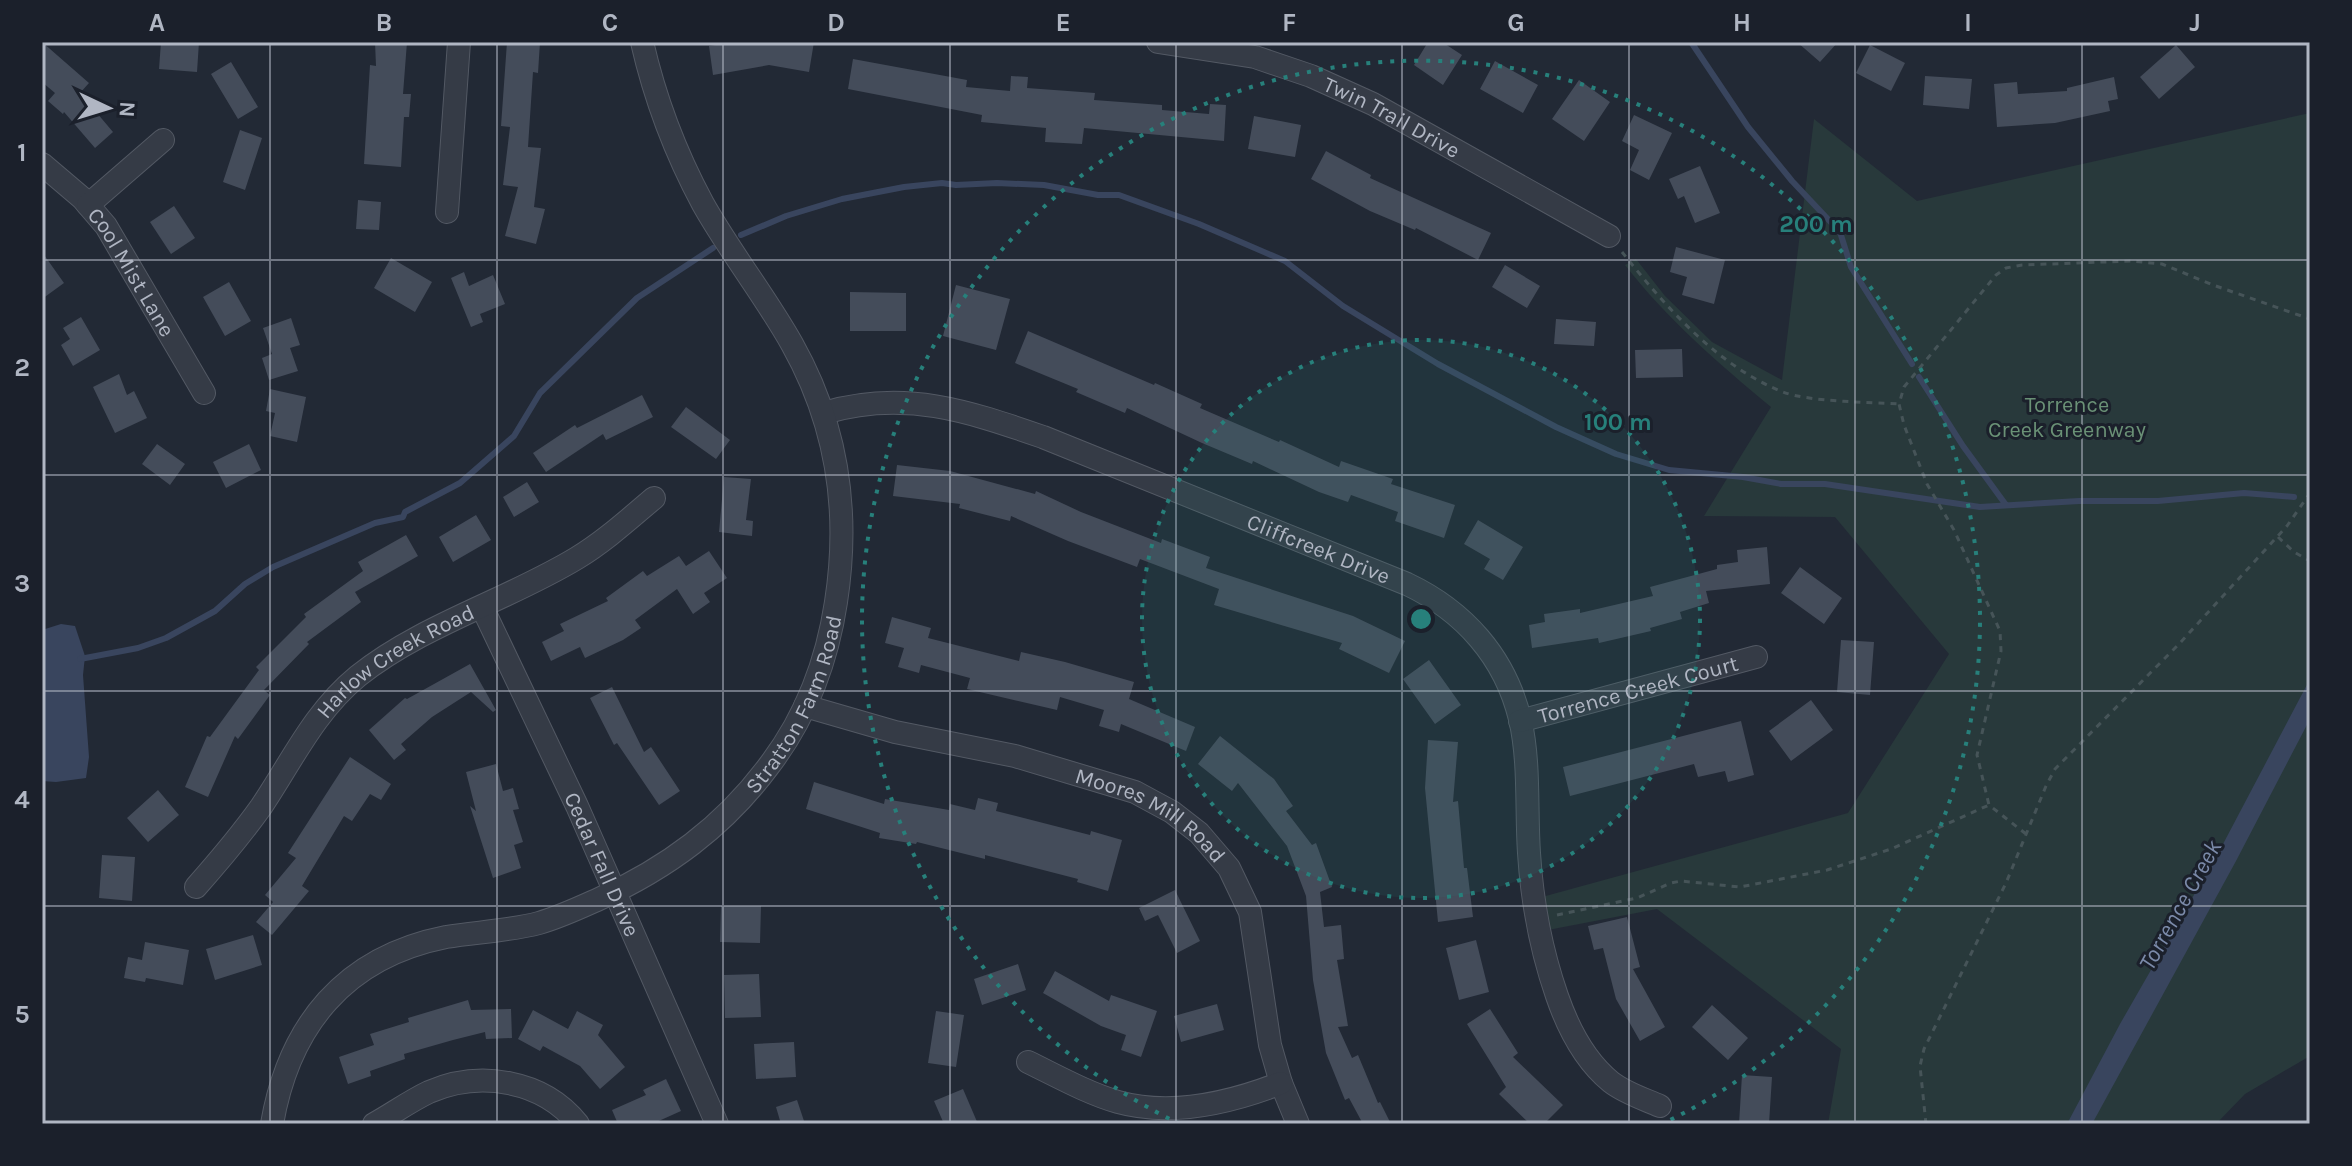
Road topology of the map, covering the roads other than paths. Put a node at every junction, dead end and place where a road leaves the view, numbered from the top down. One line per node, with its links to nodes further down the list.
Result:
1 (459, 42): 8 (street)
2 (642, 42): 11 (street, Stratton Farm Road)
3 (1158, 42): 4 (street, Twin Trail Drive)
4 (1256, 49): 9 (street, Twin Trail Drive)
5 (163, 140): 7 (street)
6 (42, 164): 7 (street, Cool Mist Lane)
7 (88, 205): 10 (street, Cool Mist Lane)
8 (447, 212)
9 (1609, 236)
10 (204, 393)
11 (824, 413): 15 (street, Stratton Farm Road); 16 (street, Cliffcreek Drive)
12 (654, 498): 13 (street, Harlow Creek Road)
13 (482, 607): 17 (street, Harlow Creek Road); 18 (street, Cedar Fall Drive)
14 (1756, 657): 16 (street, Torrence Creek Court)
15 (805, 706): 18 (street, Stratton Farm Road); 20 (street, Moores Mill Road)
16 (1520, 721): 21 (street, Cliffcreek Drive)
17 (196, 887)
18 (616, 891): 22 (street, Stratton Farm Road); 25 (street, Cedar Fall Drive)
19 (1028, 1062): 20 (street)
20 (1281, 1083): 26 (street, Moores Mill Road)
21 (1660, 1106)
22 (272, 1124)
23 (374, 1124): 24 (street)
24 (578, 1124)
25 (717, 1124)
26 (1298, 1124)

